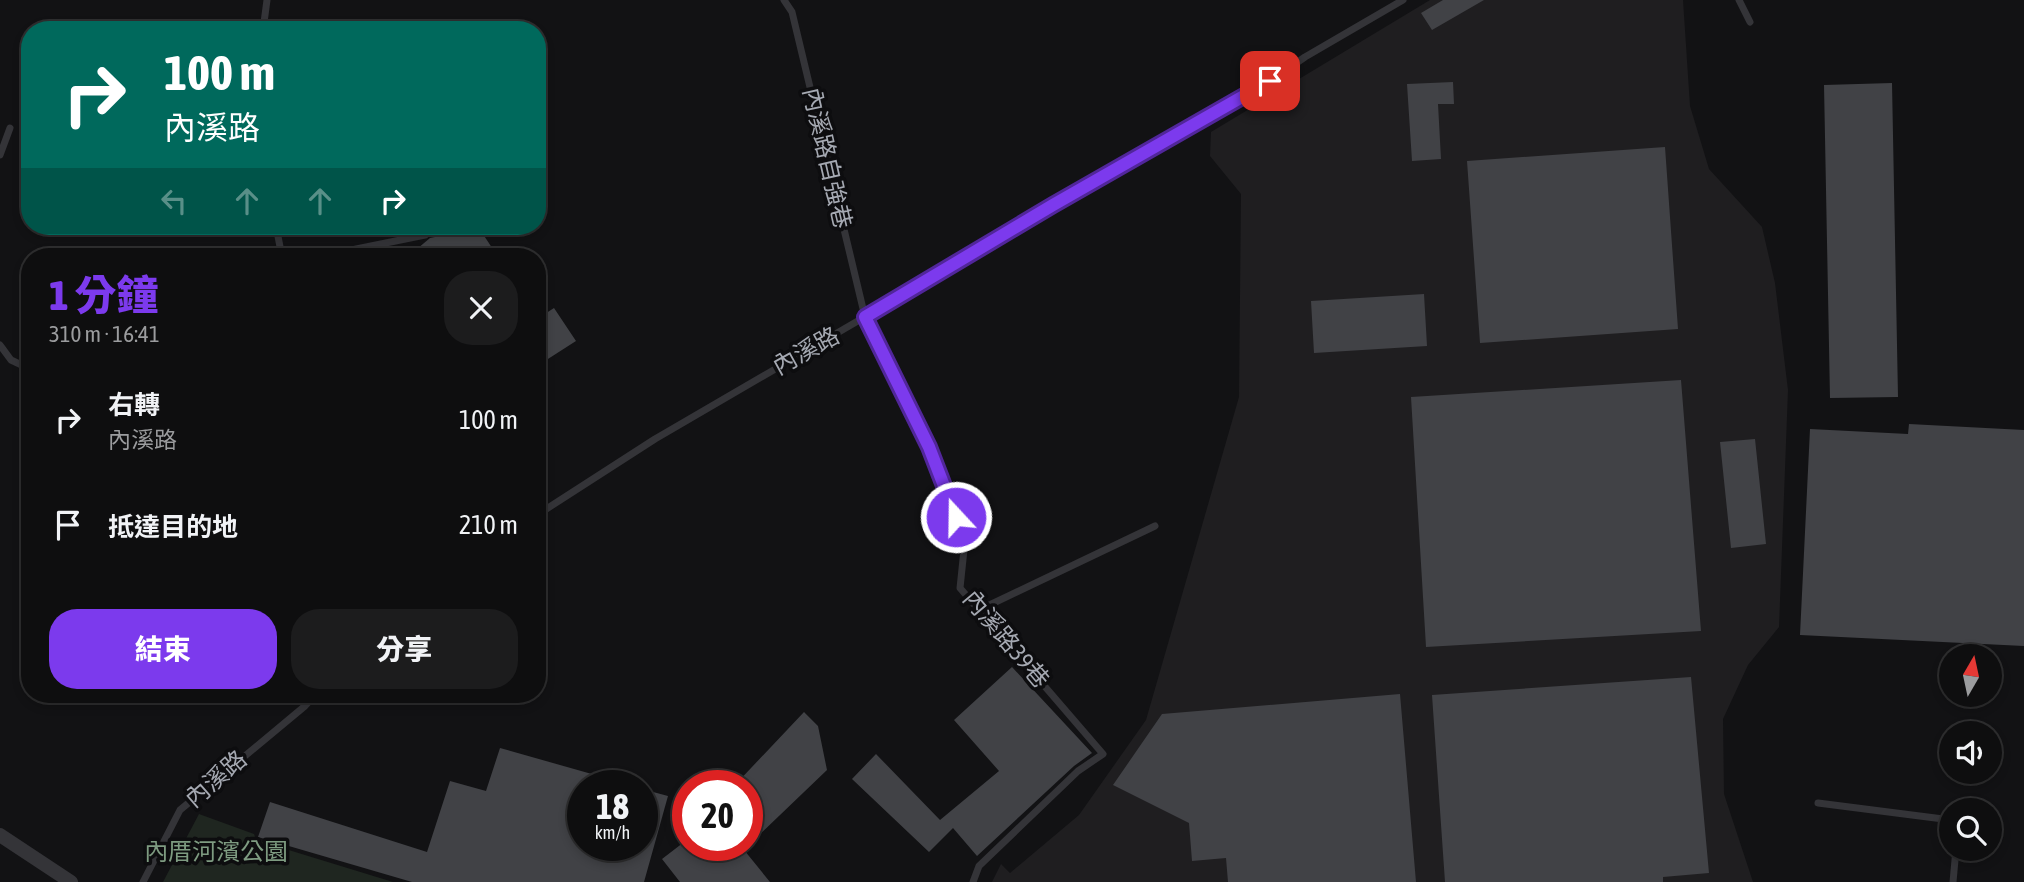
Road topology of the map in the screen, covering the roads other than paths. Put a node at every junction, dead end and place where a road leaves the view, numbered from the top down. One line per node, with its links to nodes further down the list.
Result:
1 (268, 0): 5 (lane)
2 (784, 0): 11 (lane, 內溪路自強巷)
3 (1402, 0): 11 (lane, 內溪路)
4 (1739, 0): 6 (lane)
5 (264, 21)
6 (1750, 22)
7 (10, 128): 8 (lane)
8 (0, 155)
9 (425, 235): 10 (lane)
10 (361, 248)
11 (865, 317): 14 (lane, 內溪路); 16 (lane, 內溪路39巷)
12 (0, 345): 13 (lane)
13 (21, 365)
14 (546, 509)
15 (1155, 526): 16 (lane)
16 (979, 610): 24 (lane, 內溪路39巷)
17 (308, 703): 23 (lane, 內溪路)
18 (1818, 803): 19 (lane)
19 (1939, 818)
20 (0, 835): 22 (street)
21 (1955, 861): 25 (lane)
22 (72, 882)
23 (142, 882)
24 (973, 882)
25 (1953, 882)

